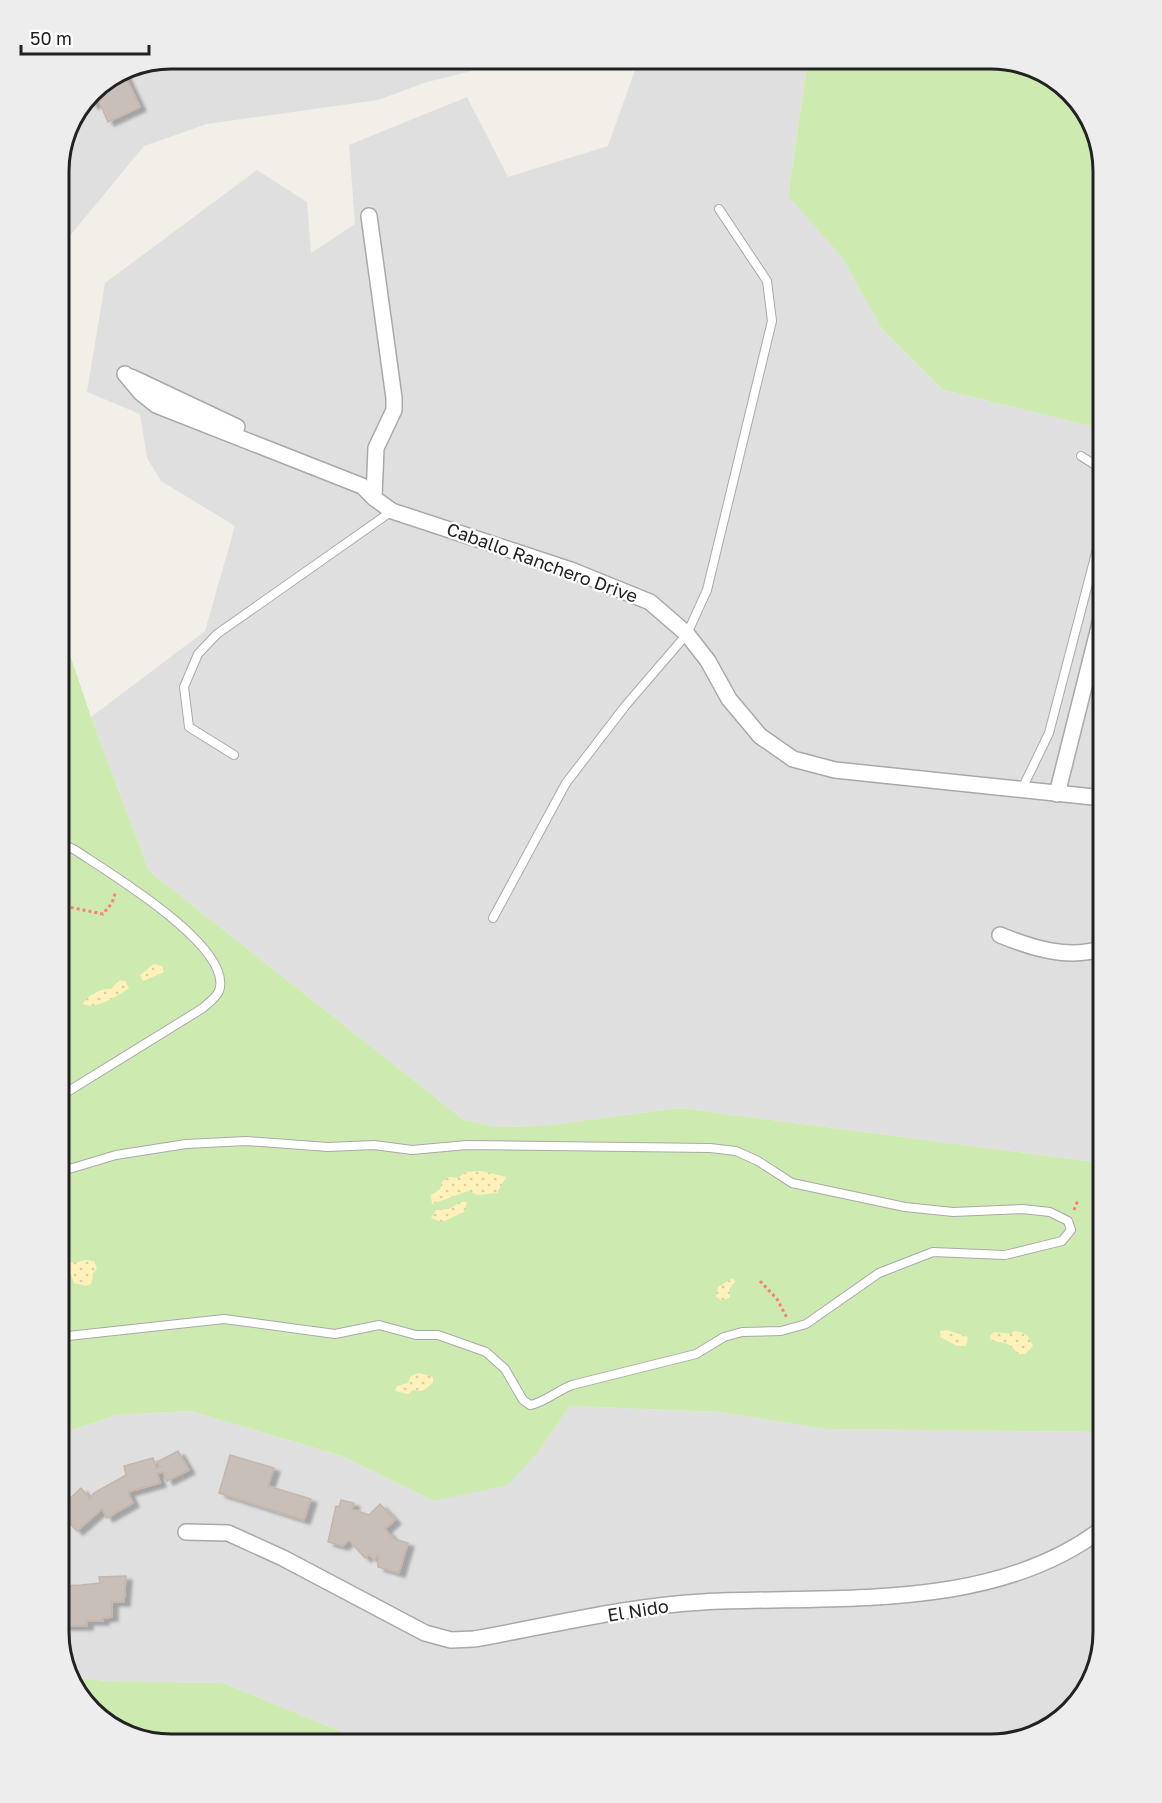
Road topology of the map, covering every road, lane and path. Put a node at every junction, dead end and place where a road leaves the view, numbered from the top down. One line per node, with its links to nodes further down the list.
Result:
1 (718, 209): 9 (lane)
2 (369, 216): 6 (street)
3 (125, 374): 6 (street, Caballo Ranchero Drive)
4 (1081, 456): 5 (lane)
5 (1093, 463)
6 (374, 498): 7 (street, Caballo Ranchero Drive)
7 (392, 511): 9 (street, Caballo Ranchero Drive); 11 (lane)
8 (1093, 568): 12 (lane)
9 (687, 634): 12 (street, Caballo Ranchero Drive); 18 (lane)
10 (1093, 654): 13 (street)
11 (234, 755)
12 (1021, 790): 13 (street, Caballo Ranchero Drive)
13 (1057, 794): 14 (street, Caballo Ranchero Drive)
14 (1093, 797)
15 (69, 847): 16 (lane)
16 (120, 881): 17 (path); 21 (lane)
17 (69, 907)
18 (493, 918)
19 (999, 935): 20 (street)
20 (1093, 950)
21 (69, 1090)
22 (69, 1169): 24 (lane)
23 (760, 1281): 24 (path)
24 (791, 1328): 25 (lane)
25 (69, 1336)
26 (186, 1532): 27 (street, El Nido)
27 (1093, 1536)

